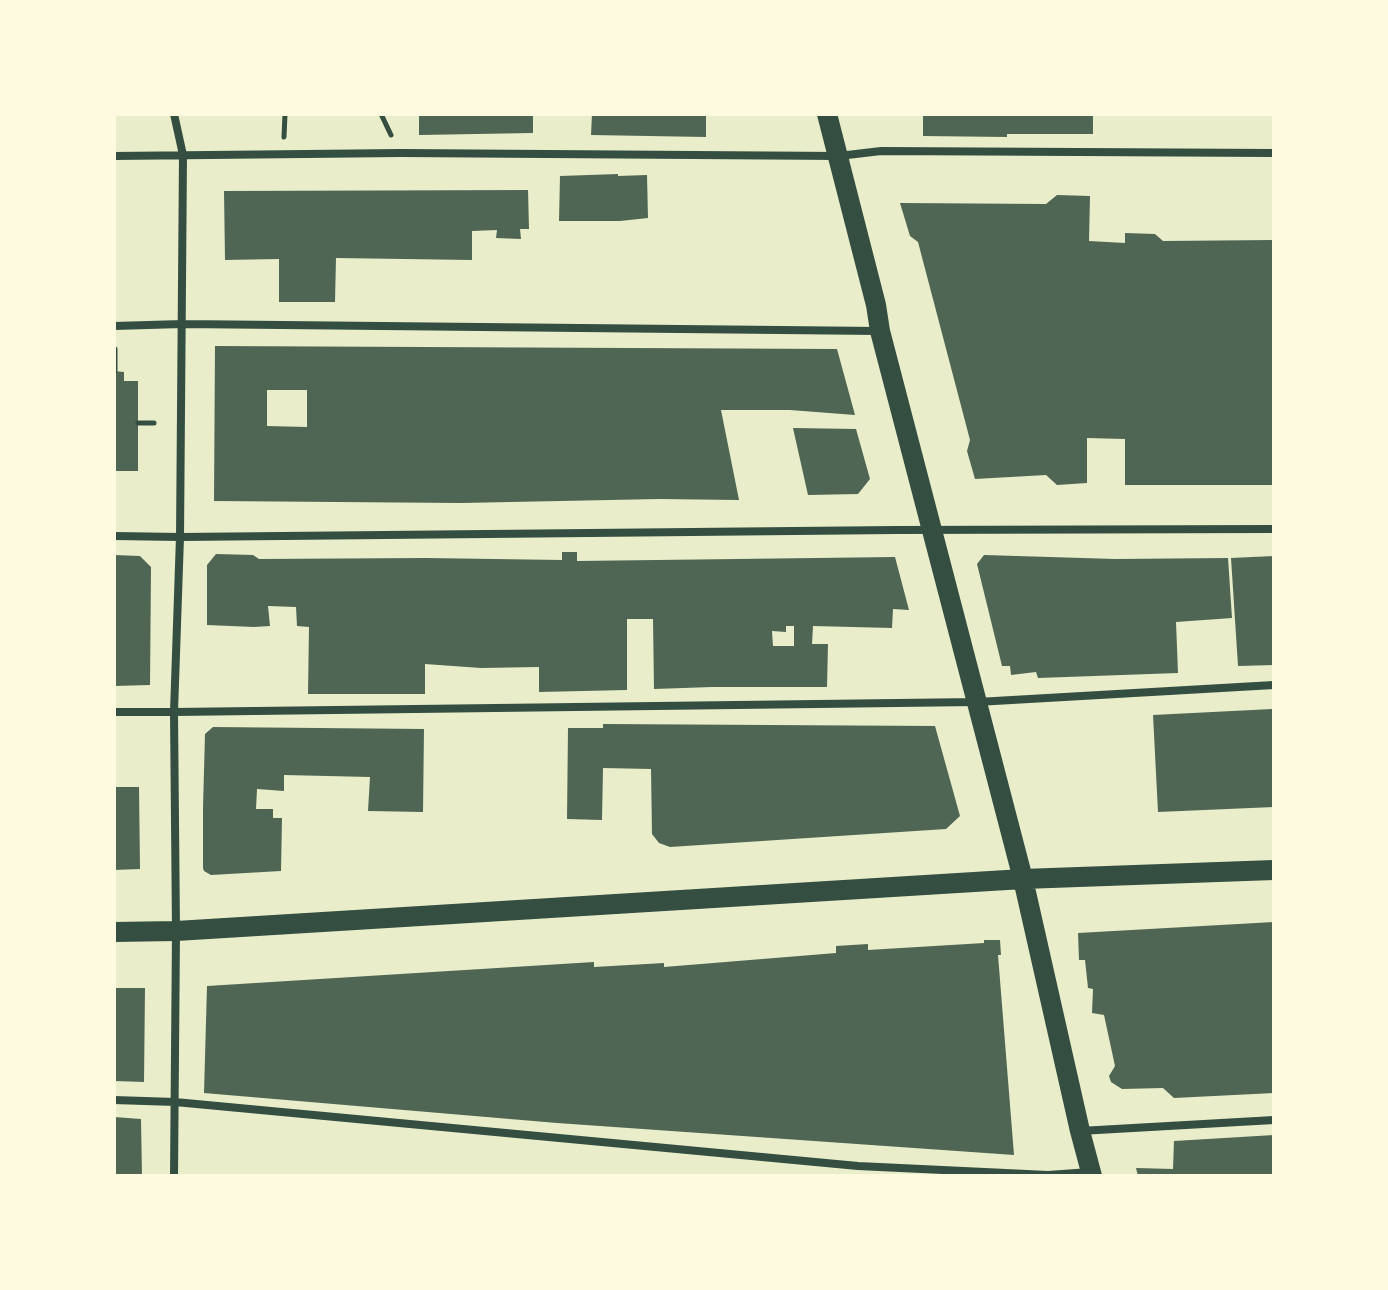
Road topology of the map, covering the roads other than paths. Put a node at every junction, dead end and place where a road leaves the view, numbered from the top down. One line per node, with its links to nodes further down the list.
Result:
1 (174, 114): 4 (street)
2 (827, 114): 6 (main road)
3 (1274, 153): 6 (street)
4 (183, 155): 5 (street); 6 (street); 7 (street)
5 (114, 156)
6 (839, 156): 9 (main road)
7 (182, 324): 8 (street); 9 (street); 13 (street)
8 (114, 326)
9 (880, 331): 11 (main road)
10 (1274, 529): 11 (street)
11 (933, 530): 13 (street); 15 (main road)
12 (114, 536): 13 (street)
13 (180, 537): 17 (street)
14 (1274, 685): 15 (street)
15 (977, 702): 17 (street); 19 (main road)
16 (114, 712): 17 (street)
17 (174, 712): 20 (street)
18 (1274, 870): 19 (main road)
19 (1023, 879): 20 (main road); 25 (main road)
20 (176, 931): 21 (main road); 23 (street)
21 (114, 932)
22 (114, 1100): 23 (street)
23 (175, 1102): 26 (street); 27 (street)
24 (1274, 1120): 25 (street)
25 (1080, 1131): 26 (main road)
26 (1091, 1174)
27 (174, 1176)

